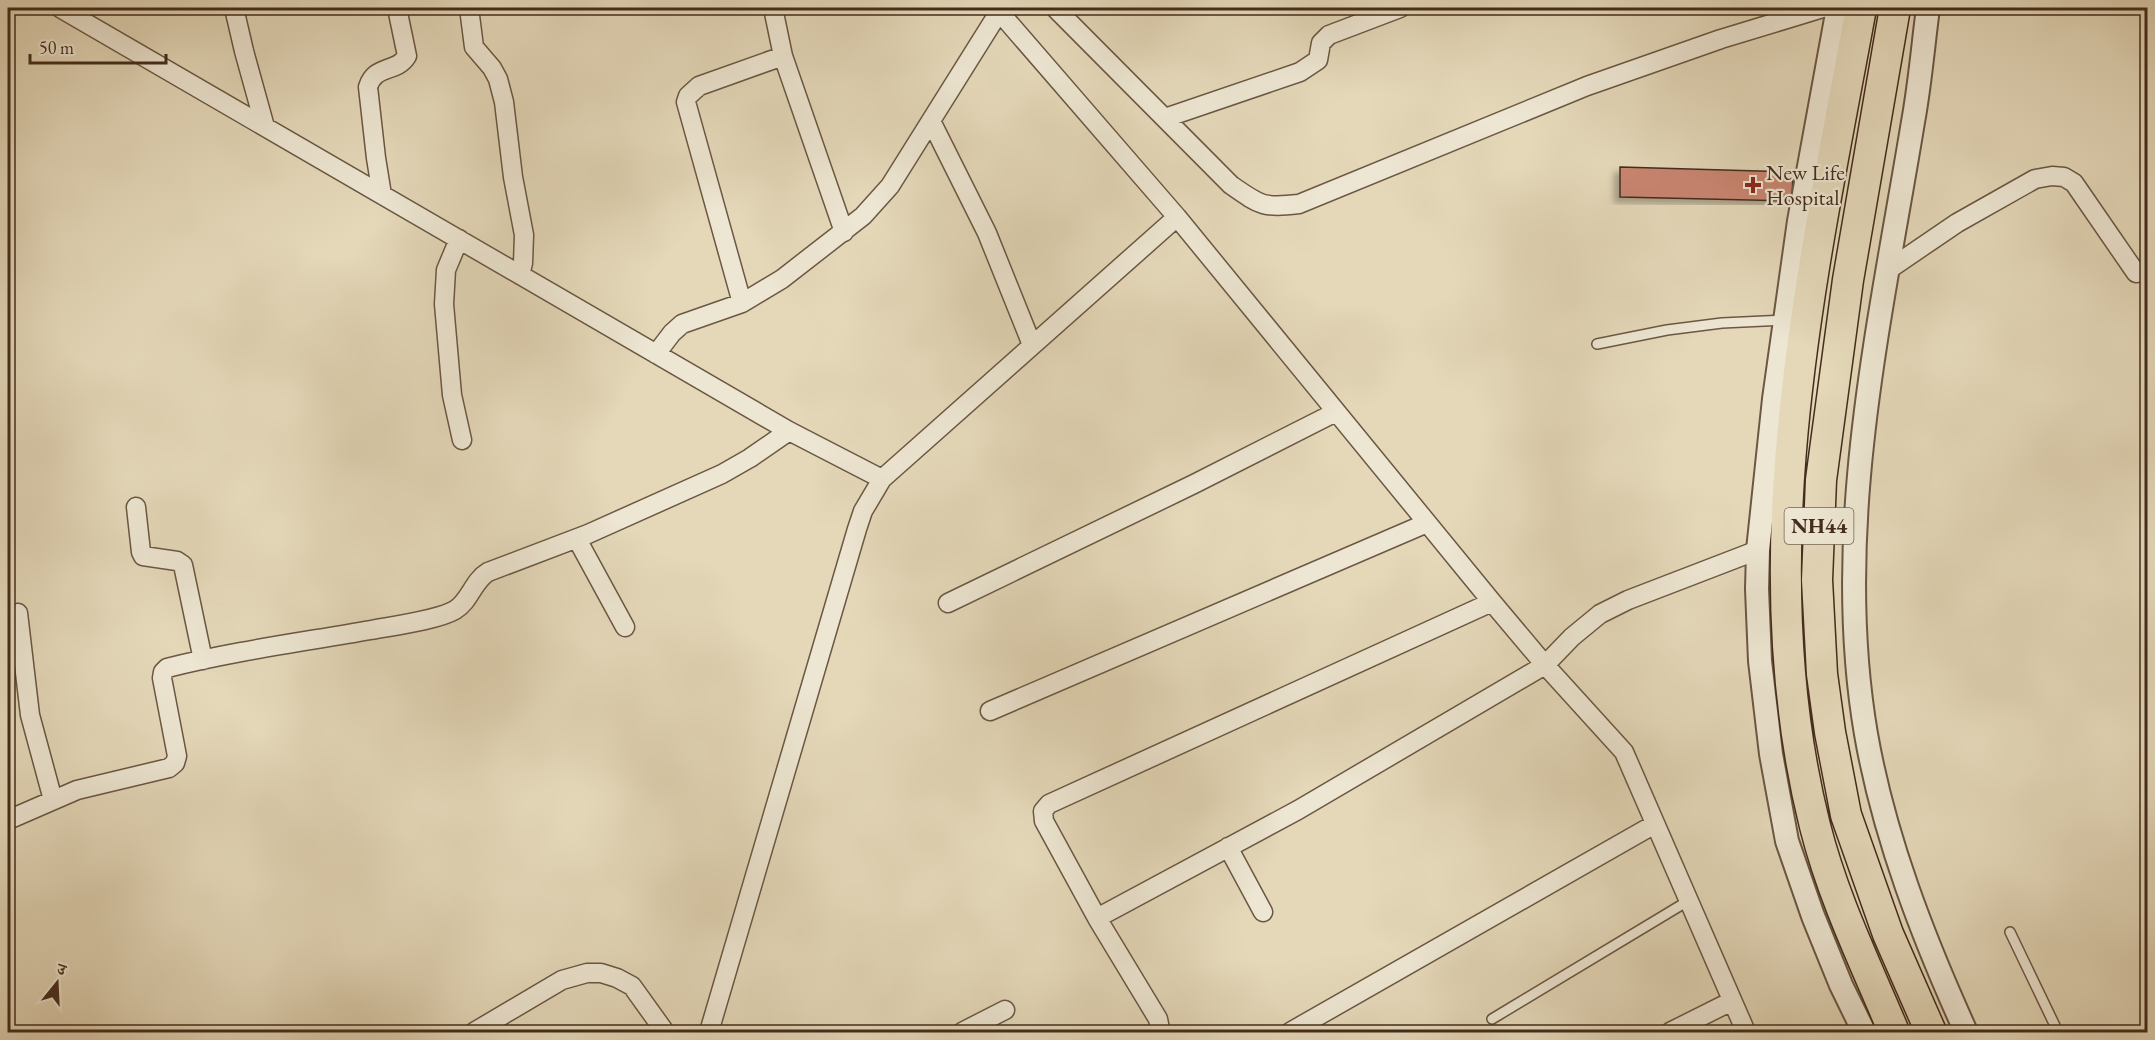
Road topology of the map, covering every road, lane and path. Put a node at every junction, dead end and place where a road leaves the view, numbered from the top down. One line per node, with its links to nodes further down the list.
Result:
1 (60, 8): 17 (street)
2 (234, 8): 17 (street)
3 (397, 8): 18 (street)
4 (469, 8): 24 (street)
5 (773, 8): 14 (street)
6 (1054, 8): 15 (street)
7 (1400, 8): 15 (street)
8 (1823, 8): 15 (street)
9 (1838, 8): 26 (street)
10 (1861, 8): 65 (highway, NH44)
11 (1895, 8): 66 (highway, NH44)
12 (1928, 8): 22 (street)
13 (998, 10): 16 (street); 19 (street)
14 (783, 56): 20 (street); 25 (street)
15 (1165, 118)
16 (931, 121): 20 (street); 28 (street)
17 (265, 127): 18 (street)
18 (382, 195): 21 (street)
19 (1177, 217): 28 (street); 30 (street)
20 (843, 232): 25 (street)
21 (459, 239): 24 (street); 32 (street)
22 (1888, 270): 23 (street); 67 (street)
23 (2136, 273)
24 (520, 275): 29 (street)
25 (742, 303): 29 (street)
26 (1785, 320): 27 (lane); 37 (street)
27 (1597, 344)
28 (1032, 345): 33 (street)
29 (656, 354): 31 (street)
30 (1336, 412): 35 (street); 39 (street)
31 (789, 431): 33 (street); 36 (street)
32 (462, 440)
33 (882, 479): 58 (street)
34 (136, 507): 42 (street)
35 (1427, 523): 38 (street); 44 (street)
36 (576, 539): 41 (street); 42 (street)
37 (1758, 550): 43 (street); 64 (street)
38 (1492, 602): 43 (street); 51 (street)
39 (948, 603)
40 (18, 613): 45 (street)
41 (625, 627)
42 (203, 660): 45 (street)
43 (1549, 660): 47 (street); 48 (street)
44 (990, 711)
45 (52, 800): 46 (street)
46 (8, 820)
47 (1655, 824): 49 (street); 61 (street)
48 (1228, 847): 50 (street); 51 (street)
49 (1688, 901): 53 (street); 55 (lane)
50 (1263, 912)
51 (1098, 918): 60 (street)
52 (2010, 932): 68 (lane)
53 (1732, 1001): 62 (street); 63 (street)
54 (1005, 1010): 59 (street)
55 (1492, 1019)
56 (474, 1032): 57 (street)
57 (665, 1032)
58 (709, 1032)
59 (963, 1032)
60 (1159, 1032)
61 (1290, 1032)
62 (1670, 1032)
63 (1746, 1032)
64 (1864, 1032)
65 (1894, 1032)
66 (1931, 1032)
67 (1966, 1032)
68 (2058, 1032)

